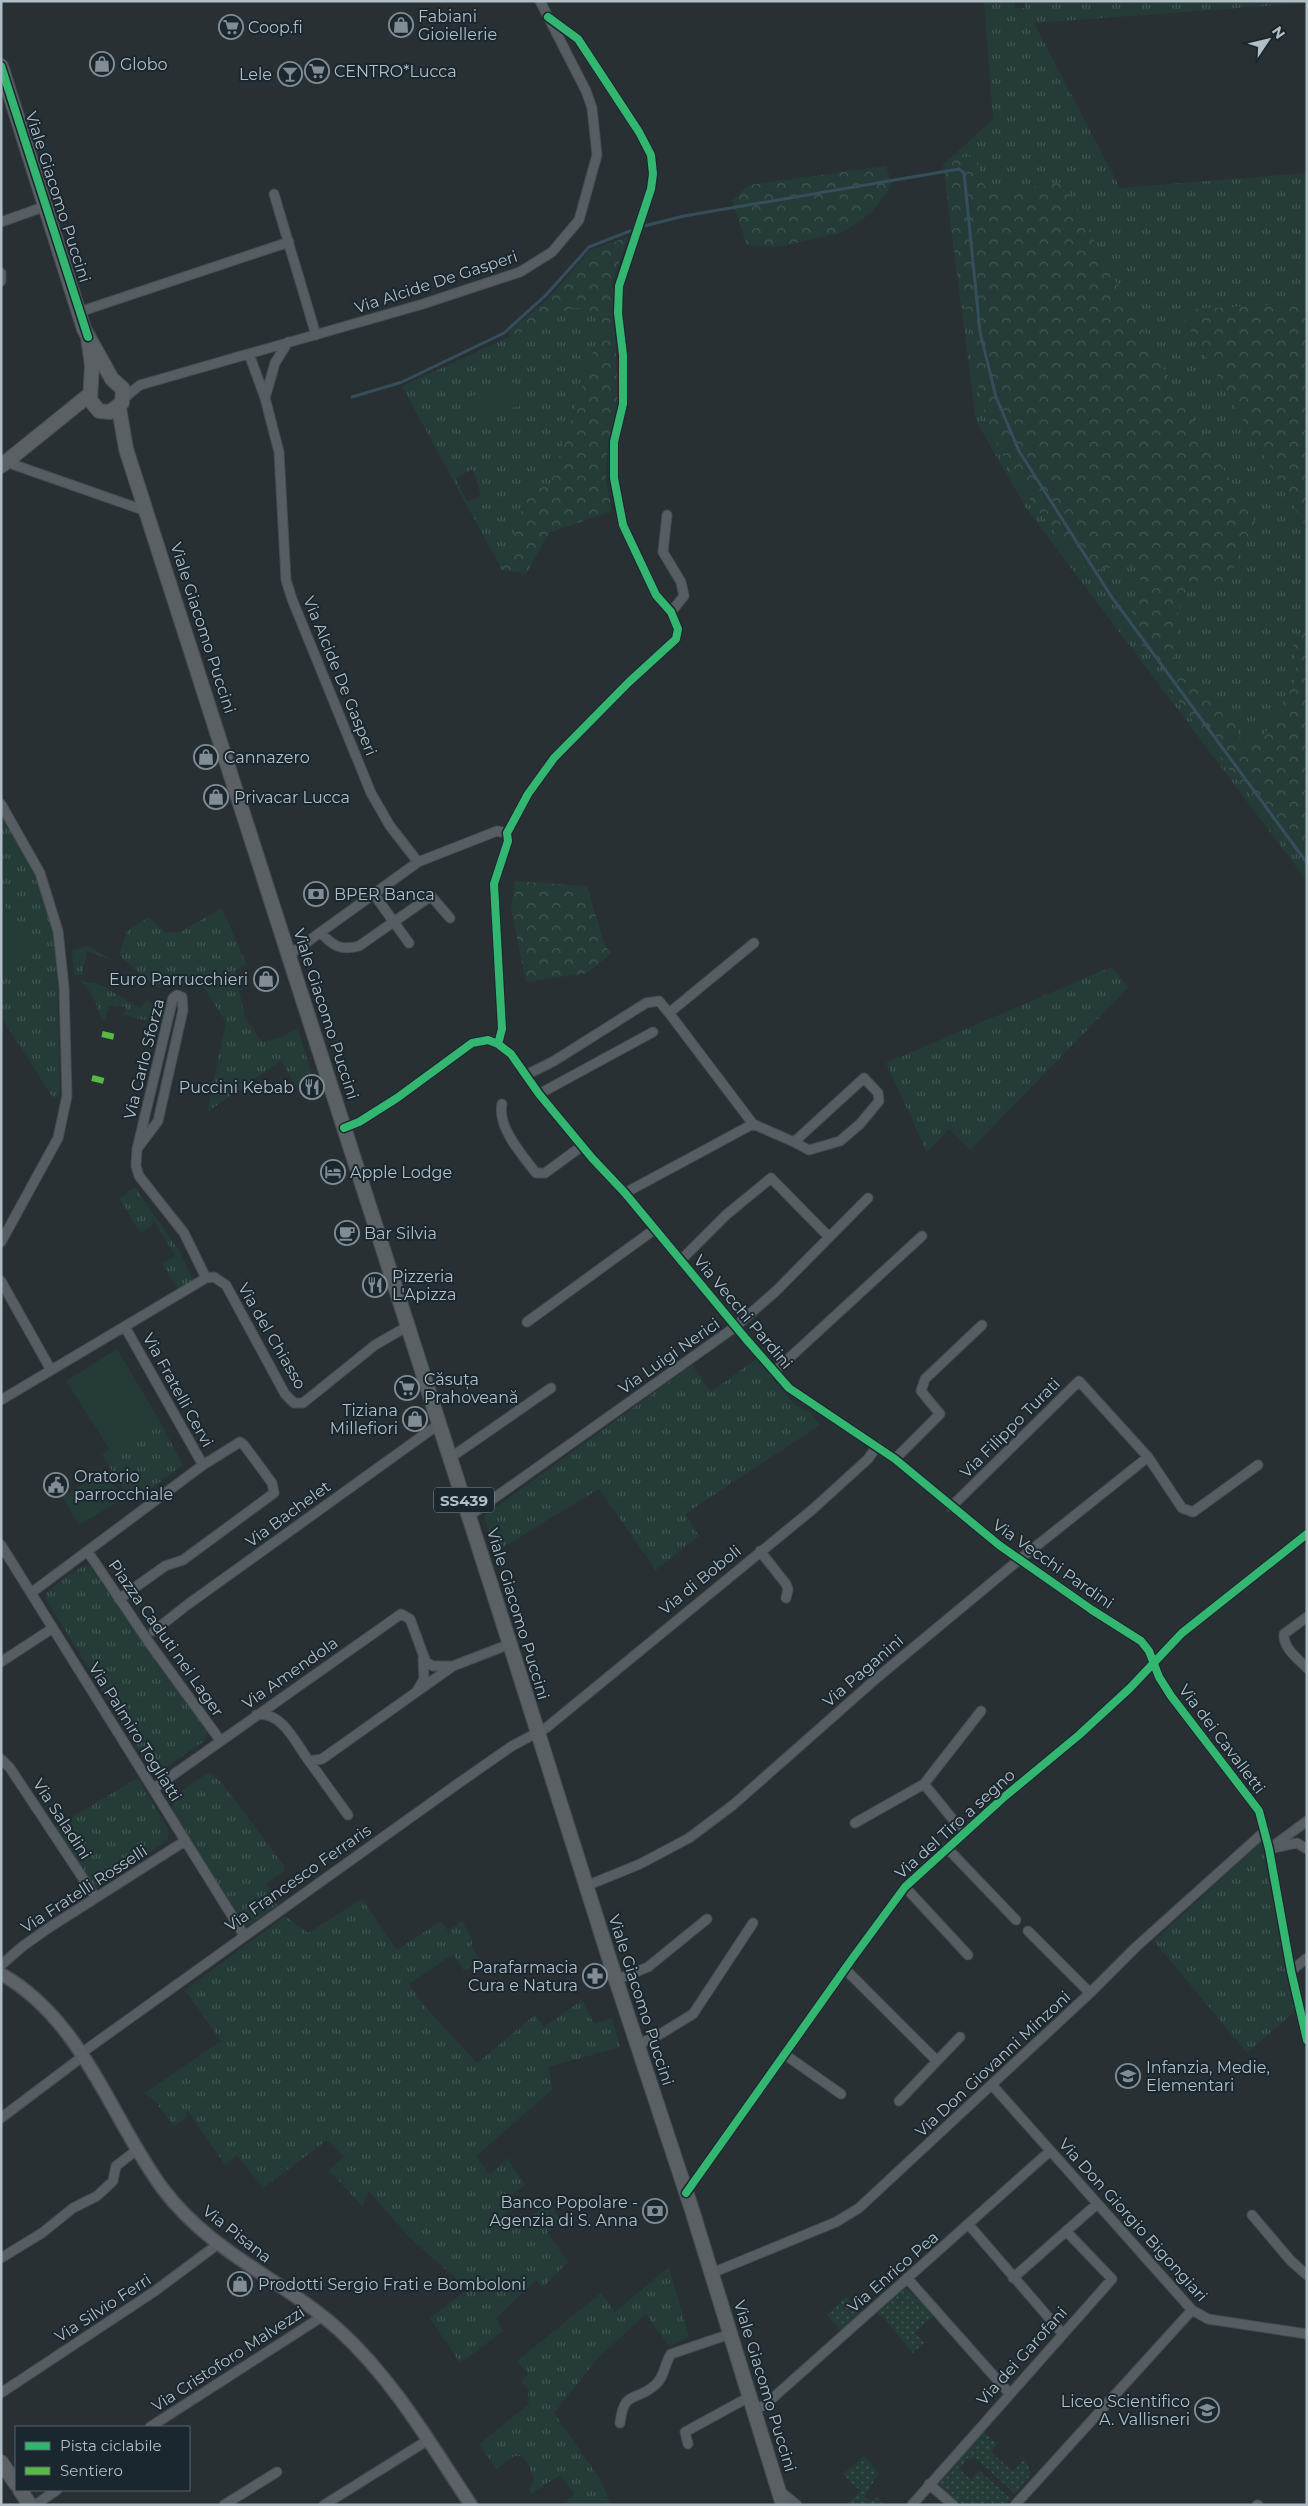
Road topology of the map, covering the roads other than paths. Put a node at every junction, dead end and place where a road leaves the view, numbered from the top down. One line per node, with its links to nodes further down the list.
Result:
1 (540, 1): 2 (street, Via Alcide De Gasperi)
2 (551, 21): 11 (street, Via Alcide De Gasperi); 23 (street)
3 (1, 66): 5 (main road, Viale Giacomo Puccini)
4 (274, 194): 7 (street)
5 (46, 206): 6 (street); 10 (main road, Viale Giacomo Puccini)
6 (1, 222)
7 (289, 242): 10 (street); 11 (street)
8 (1, 273): 9 (street)
9 (1, 281)
10 (79, 312): 12 (main road, Viale Giacomo Puccini)
11 (316, 335): 13 (street, Via Alcide De Gasperi)
12 (88, 337): 16 (main road, Viale Giacomo Puccini); 18 (main road, Viale Giacomo Puccini)
13 (288, 342): 14 (street, Via Alcide De Gasperi); 17 (street)
14 (249, 354): 15 (street, Via Alcide De Gasperi); 17 (street, Via Alcide De Gasperi)
15 (140, 385): 18 (street, Via Alcide De Gasperi); 18 (street, Via Alcide De Gasperi)
16 (90, 390): 18 (main road, Viale Giacomo Puccini); 18 (main road); 19 (main road)
17 (265, 398): 26 (street, Via Alcide De Gasperi)
18 (113, 399): 19 (main road); 21 (main road, Viale Giacomo Puccini / SS439)
19 (41, 434): 20 (main road)
20 (3, 464): 21 (street)
21 (146, 511): 33 (main road, Viale Giacomo Puccini / SS439)
22 (667, 515): 23 (street)
23 (671, 612): 25 (street)
24 (1, 804): 50 (street)
25 (507, 833): 26 (street); 36 (street)
26 (418, 862): 27 (street)
27 (373, 893): 29 (street); 30 (street)
28 (450, 918): 29 (street)
29 (394, 922): 30 (street); 31 (street)
30 (321, 933): 33 (street)
31 (409, 943)
32 (754, 943): 34 (street)
33 (289, 955): 41 (main road, Viale Giacomo Puccini / SS439)
34 (668, 1013): 37 (street); 40 (street)
35 (653, 1032): 38 (street)
36 (498, 1044): 37 (street, Via Vecchi Pardini); 41 (street)
37 (526, 1075): 38 (street, Via Vecchi Pardini)
38 (539, 1094): 43 (street, Via Vecchi Pardini)
39 (502, 1104): 43 (street)
40 (753, 1124): 42 (street); 45 (street)
41 (344, 1128): 56 (main road, Viale Giacomo Puccini / SS439)
42 (794, 1142): 42 (street)
43 (582, 1146): 45 (street, Via Vecchi Pardini)
44 (136, 1149): 44 (street, Via Carlo Sforza); 52 (street, Via Carlo Sforza)
45 (625, 1193): 47 (street, Via Vecchi Pardini)
46 (868, 1198): 48 (street, Via Luigi Nerici)
47 (655, 1228): 51 (street, Via Vecchi Pardini); 54 (street)
48 (828, 1236): 51 (street); 58 (street, Via Luigi Nerici)
49 (922, 1236): 60 (street)
50 (1, 1242)
51 (681, 1260): 58 (street, Via Vecchi Pardini)
52 (206, 1278): 56 (street, Via del Chiasso); 57 (street)
53 (1, 1281): 59 (street)
54 (527, 1322)
55 (982, 1325): 67 (street)
56 (408, 1326): 63 (main road, Viale Giacomo Puccini / SS439)
57 (125, 1327): 59 (street); 68 (street, Via Fratelli Cervi)
58 (736, 1327): 60 (street, Via Vecchi Pardini); 71 (street, Via Luigi Nerici)
59 (51, 1370): 62 (street)
60 (774, 1372): 64 (street, Via Vecchi Pardini)
61 (551, 1388): 66 (street)
62 (1, 1400)
63 (439, 1424): 66 (main road, Viale Giacomo Puccini / SS439); 82 (street, Via Bachelet)
64 (877, 1446): 67 (street, Via Vecchi Pardini); 74 (street, Via di Boboli)
65 (1148, 1457): 69 (street, Via Filippo Turati); 70 (street, Via Filippo Turati); 76 (street, Via Paganini)
66 (450, 1458): 71 (main road, Viale Giacomo Puccini / SS439)
67 (894, 1459): 70 (street, Via Vecchi Pardini)
68 (203, 1465): 75 (street, Via Fratelli Cervi); 79 (street)
69 (1258, 1466)
70 (951, 1507): 76 (street, Via Vecchi Pardini)
71 (469, 1516): 83 (main road, Viale Giacomo Puccini / SS439)
72 (1307, 1534): 85 (street, Via del Tiro a segno)
73 (1, 1545): 77 (street, Via Palmiro Togliatti)
74 (760, 1551): 78 (street); 94 (street, Via di Boboli)
75 (88, 1552): 77 (street, Via Fratelli Cervi); 79 (street, Piazza Caduti nei Lager)
76 (1020, 1559): 85 (street, Via Vecchi Pardini); 109 (street, Via Paganini)
77 (31, 1593): 81 (street, Via Palmiro Togliatti)
78 (786, 1598)
79 (119, 1599): 95 (street, Piazza Caduti nei Lager)
80 (1307, 1617): 88 (street)
81 (53, 1628): 86 (street); 99 (street, Via Palmiro Togliatti)
82 (154, 1631)
83 (510, 1644): 87 (street); 94 (main road, Viale Giacomo Puccini / SS439)
84 (423, 1658): 87 (street); 89 (street, Via Amendola); 90 (street, Via Amendola)
85 (1154, 1660): 103 (street, Via dei Cavalletti); 104 (street, Via del Tiro a segno)
86 (1, 1662)
87 (453, 1666): 89 (street)
88 (1307, 1668)
89 (414, 1695): 97 (street)
90 (280, 1700): 92 (street, Via Amendola); 93 (street)
91 (981, 1711): 98 (street)
92 (254, 1716): 93 (street); 95 (street, Via Amendola)
93 (278, 1719): 97 (street)
94 (537, 1731): 109 (main road, Viale Giacomo Puccini / SS439); 116 (street, Via Francesco Ferraris)
95 (220, 1740): 99 (street, Via Amendola)
96 (1, 1759): 111 (street, Via Saladini)
97 (309, 1761): 100 (street)
98 (924, 1784): 102 (street); 104 (street)
99 (153, 1789): 105 (street, Via Palmiro Togliatti)
100 (348, 1815)
101 (1307, 1821): 107 (street)
102 (855, 1823)
103 (1265, 1831): 107 (street, Via dei Cavalletti); 124 (street, Via Don Giovanni Minzoni)
104 (964, 1834): 106 (street, Via del Tiro a segno)
105 (185, 1841): 111 (street, Via Fratelli Rosselli); 116 (street, Via Palmiro Togliatti)
106 (947, 1848): 110 (street, Via del Tiro a segno); 113 (street)
107 (1269, 1849): 108 (street); 121 (street, Via dei Cavalletti)
108 (1307, 1849)
109 (586, 1886): 123 (main road, Viale Giacomo Puccini / SS439)
110 (905, 1887): 117 (street); 120 (street, Via del Tiro a segno)
111 (96, 1898): 119 (street, Via Fratelli Rosselli)
112 (707, 1919): 123 (street)
113 (1016, 1920)
114 (753, 1924): 127 (street)
115 (1028, 1931): 124 (street)
116 (244, 1935): 129 (street, Via Francesco Ferraris)
117 (968, 1954)
118 (1307, 1958): 121 (street)
119 (1, 1965)
120 (845, 1969): 128 (street, Via del Tiro a segno); 130 (street)
121 (1291, 1971): 126 (street, Via dei Cavalletti)
122 (1, 1974): 129 (main road, Via Pisana)
123 (616, 1980): 127 (main road, Viale Giacomo Puccini / SS439)
124 (1090, 1993): 131 (street, Via Don Giovanni Minzoni)
125 (960, 2038): 130 (street)
126 (1307, 2040)
127 (637, 2045): 137 (main road, Viale Giacomo Puccini / SS439)
128 (784, 2054): 132 (street); 137 (street, Via del Tiro a segno)
129 (81, 2055): 134 (street, Via Francesco Ferraris); 135 (main road, Via Pisana)
130 (937, 2061): 133 (street)
131 (992, 2085): 136 (street, Via Don Giorgio Bigongiari); 144 (street, Via Don Giovanni Minzoni)
132 (841, 2094)
133 (899, 2101)
134 (1, 2118)
135 (138, 2149): 142 (main road, Via Pisana); 143 (street)
136 (1050, 2151): 138 (street, Via Don Giorgio Bigongiari); 140 (street, Via Enrico Pea)
137 (686, 2193): 144 (main road, Viale Giacomo Puccini / SS439)
138 (1097, 2204): 141 (street); 148 (street, Via Don Giorgio Bigongiari)
139 (1252, 2215): 145 (street)
140 (969, 2225): 146 (street, Via Enrico Pea); 147 (street)
141 (1066, 2231): 147 (street); 150 (street, Via dei Garofani)
142 (218, 2244): 149 (main road, Via Pisana); 153 (street, Via Silvio Ferri)
143 (1, 2258)
144 (712, 2273): 151 (main road, Viale Giacomo Puccini / SS439)
145 (1307, 2275)
146 (908, 2278): 154 (street); 155 (street, Via Enrico Pea)
147 (1013, 2278): 150 (street)
148 (1192, 2310): 152 (street, Via Don Giorgio Bigongiari); 176 (street)
149 (323, 2316): 157 (street, Via Cristoforo Malvezzi); 158 (main road, Via Pisana)
150 (1062, 2333): 154 (street, Via dei Garofani)
151 (730, 2334): 155 (main road, Viale Giacomo Puccini / SS439); 156 (street)
152 (1307, 2334)
153 (1, 2393)
154 (1010, 2393): 163 (street, Via dei Garofani)
155 (751, 2403): 159 (street, Via Enrico Pea); 164 (main road, Viale Giacomo Puccini / SS439)
156 (620, 2423)
157 (152, 2426)
158 (428, 2440): 170 (street); 171 (main road, Via Pisana)
159 (688, 2444)
160 (1, 2462): 162 (main road)
161 (278, 2472): 169 (street)
162 (15, 2483)
163 (929, 2484): 174 (street, Via dei Garofani); 175 (street)
164 (778, 2490): 172 (main road, Viale Giacomo Puccini / SS439); 173 (street)
165 (21, 2491): 167 (main road)
166 (56, 2491): 168 (street)
167 (30, 2505)
168 (35, 2505)
169 (224, 2505)
170 (324, 2505)
171 (470, 2505)
172 (783, 2505)
173 (797, 2505)
174 (912, 2505)
175 (953, 2505)
176 (1015, 2505)

